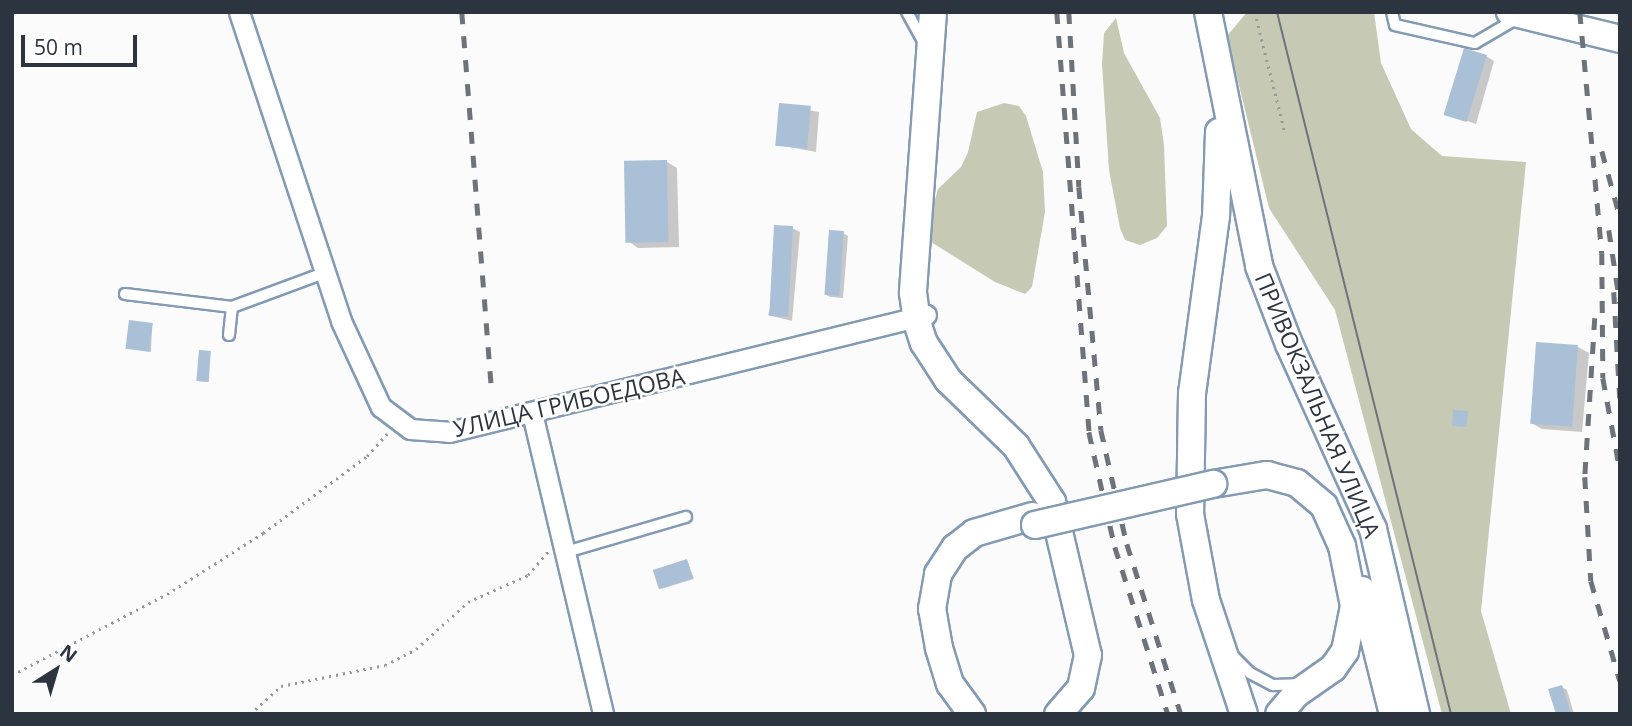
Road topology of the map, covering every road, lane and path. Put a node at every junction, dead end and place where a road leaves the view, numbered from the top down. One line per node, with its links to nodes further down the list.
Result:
1 (239, 12): 13 (street)
2 (907, 12): 11 (lane)
3 (933, 12): 11 (main road)
4 (1207, 12): 10 (main road, ПРИВОКЗАЛЬНАЯ УЛИЦА); 25 (main road)
5 (1228, 12): 10 (main road)
6 (1255, 12): 12 (path)
7 (1392, 12): 8 (lane)
8 (1516, 14): 9 (main road)
9 (1620, 39)
10 (1215, 40): 37 (main road, ПРИВОКЗАЛЬНАЯ УЛИЦА)
11 (930, 54): 16 (main road)
12 (1285, 132)
13 (324, 273): 15 (lane); 19 (street)
14 (125, 294): 15 (lane)
15 (232, 307): 17 (lane)
16 (921, 316): 18 (street, УЛИЦА ГРИБОЕДОВА); 32 (main road); 33 (main road)
17 (229, 335)
18 (532, 413): 19 (street, УЛИЦА ГРИБОЕДОВА); 23 (street)
19 (398, 421): 26 (path)
20 (1211, 479): 22 (main road); 27 (main road); 36 (main road)
21 (686, 517): 24 (lane)
22 (1034, 521): 30 (main road); 31 (main road)
23 (559, 522): 24 (street); 28 (path)
24 (566, 552): 29 (street)
25 (1215, 631): 27 (lane); 34 (main road)
26 (12, 675)
27 (1314, 681): 35 (main road)
28 (250, 714)
29 (603, 714)
30 (972, 714)
31 (986, 714)
32 (1058, 714)
33 (1073, 714)
34 (1244, 714)
35 (1279, 714)
36 (1393, 714)
37 (1416, 714)

